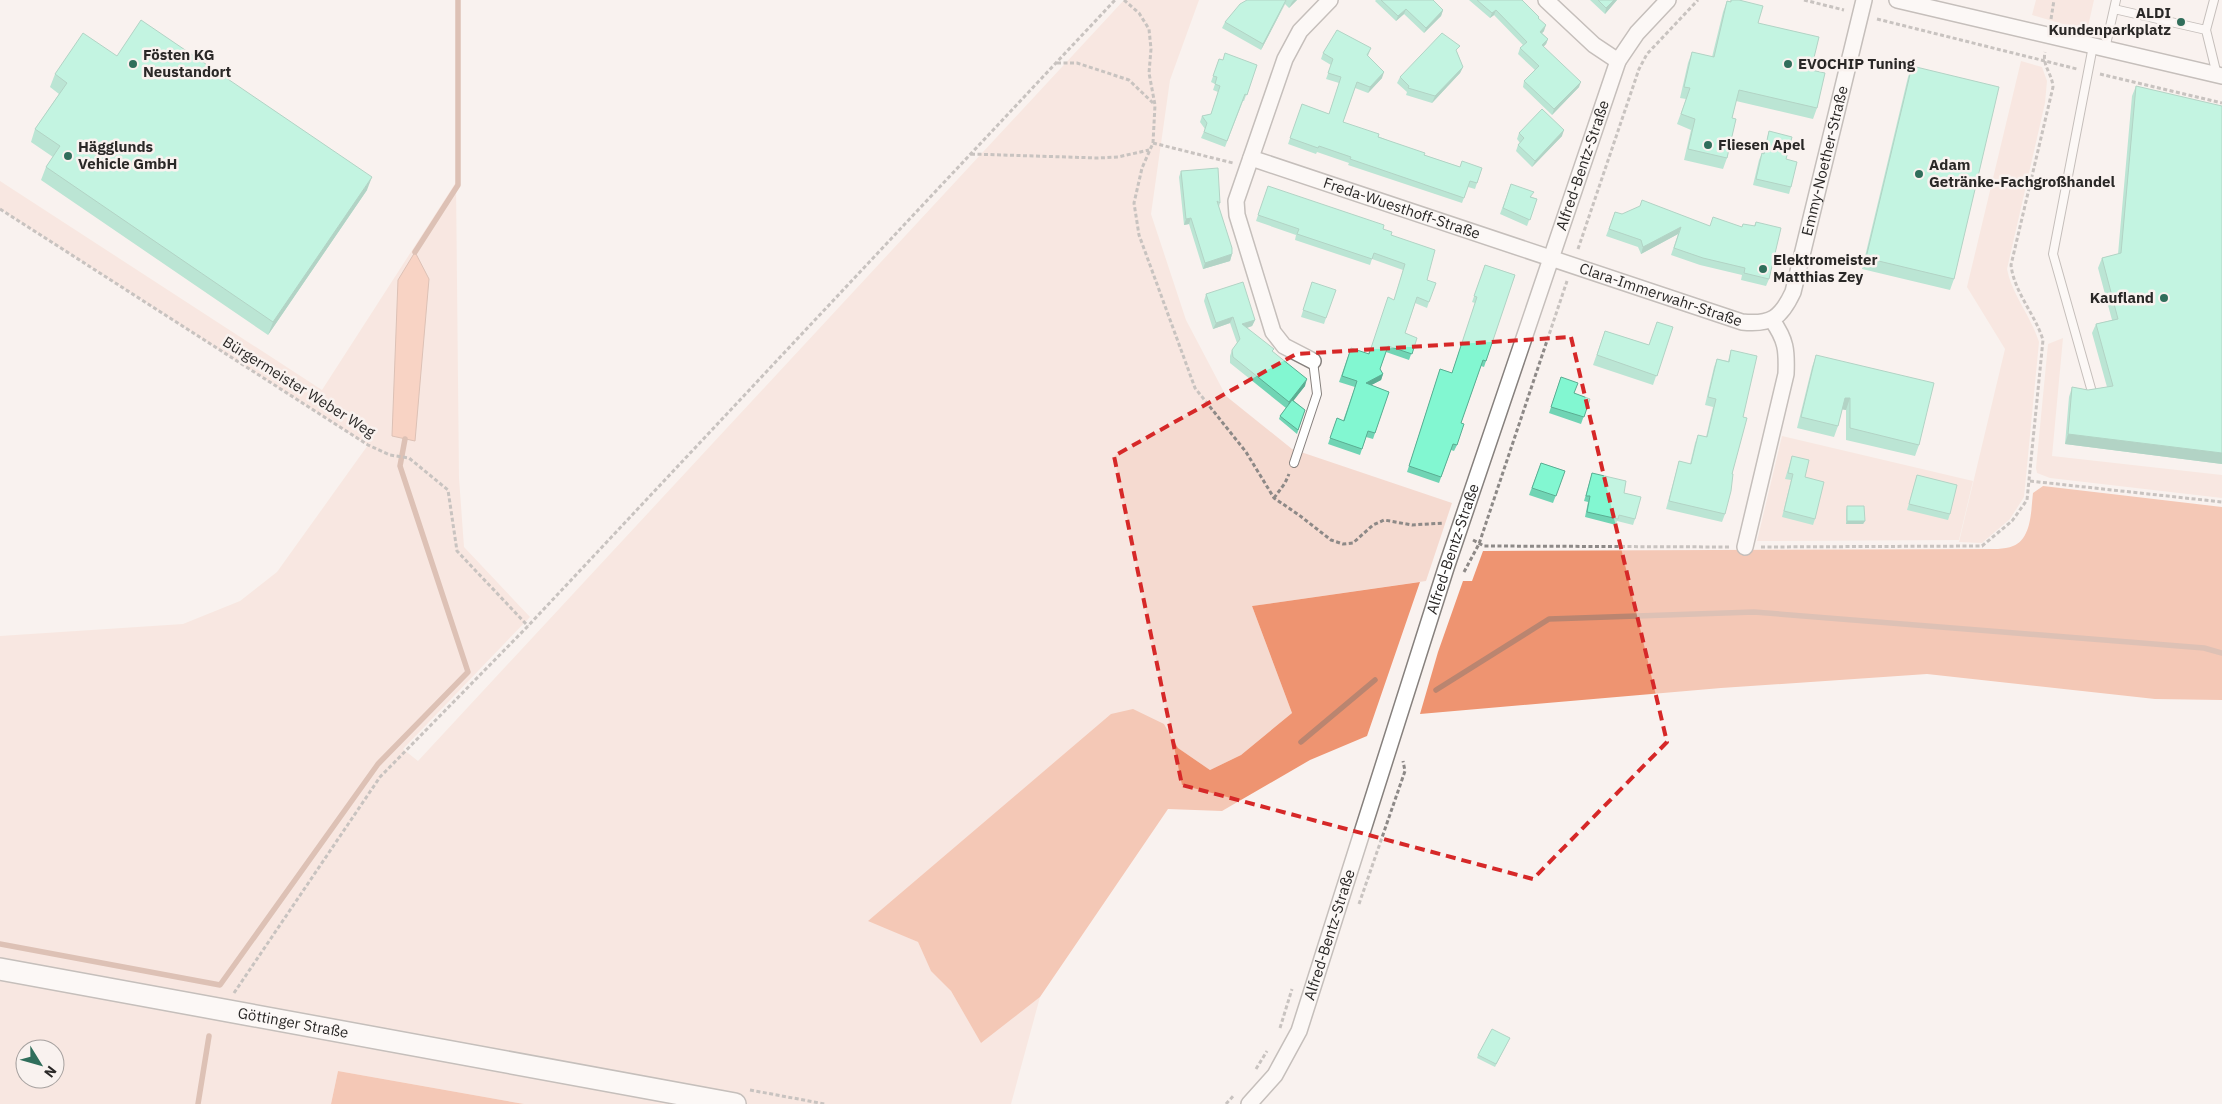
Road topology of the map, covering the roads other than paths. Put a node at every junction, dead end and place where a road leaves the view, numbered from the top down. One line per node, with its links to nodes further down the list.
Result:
1 (1330, 0): 14 (street)
2 (1546, 0): 12 (street)
3 (1668, 0): 12 (street, Alfred-Bentz-Straße)
4 (1897, 0): 7 (street)
5 (2116, 0): 9 (lane)
6 (2214, 0): 10 (lane)
7 (1937, 5): 11 (street)
8 (1862, 7): 16 (street, Emmy-Noether-Straße)
9 (2114, 9): 10 (lane); 11 (lane)
10 (2206, 30): 13 (lane)
11 (2099, 48): 13 (street); 18 (lane)
12 (1618, 61): 15 (street, Alfred-Bentz-Straße)
13 (2220, 76)
14 (1249, 163): 15 (street, Freda-Wuesthoff-Straße); 17 (street)
15 (1551, 260): 16 (street, Clara-Immerwahr-Straße); 23 (street, Alfred-Bentz-Straße)
16 (1772, 320): 20 (street)
17 (1313, 361): 19 (lane)
18 (2092, 392)
19 (1294, 463)
20 (1745, 547)
21 (0, 969): 22 (street, Göttinger Straße)
22 (736, 1104)
23 (1249, 1104)

